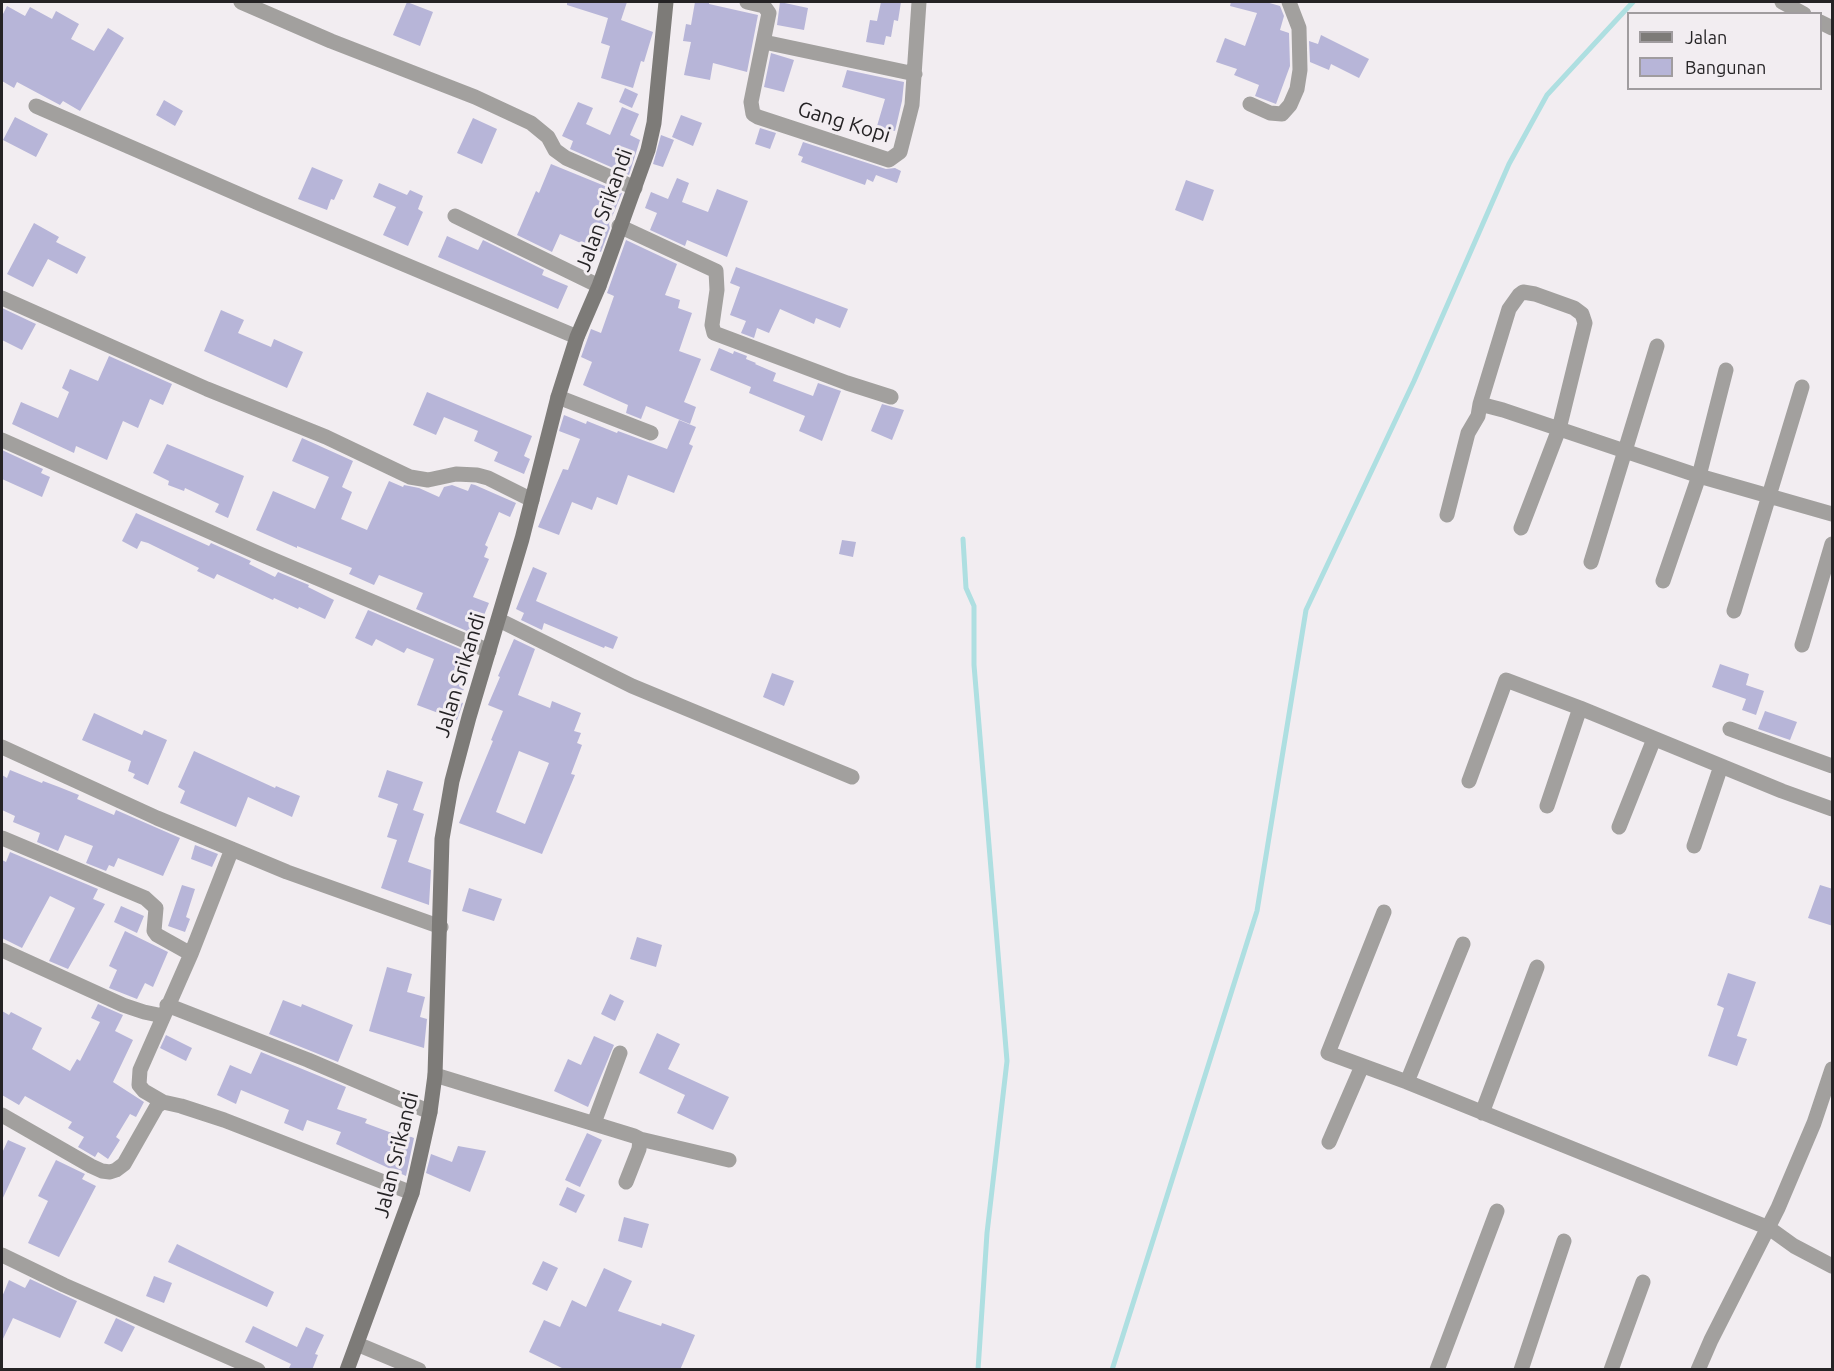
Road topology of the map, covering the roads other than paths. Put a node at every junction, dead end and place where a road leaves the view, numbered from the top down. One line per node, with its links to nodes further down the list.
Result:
1 (242, 2): 12 (street)
2 (666, 2): 12 (street, Jalan Srikandi)
3 (747, 2): 8 (street, Gang Kopi)
4 (919, 2): 9 (street, Gang Kopi)
5 (1289, 2): 10 (street)
6 (1782, 2): 7 (street)
7 (1800, 12)
8 (764, 42): 9 (street); 9 (street, Gang Kopi)
9 (915, 74)
10 (1251, 104)
11 (36, 106): 17 (street)
12 (635, 188): 14 (street, Jalan Srikandi)
13 (455, 216): 15 (street)
14 (619, 226): 15 (street, Jalan Srikandi); 22 (street)
15 (599, 285): 17 (street, Jalan Srikandi)
16 (2, 298): 30 (street)
17 (577, 337): 21 (street, Jalan Srikandi)
18 (1657, 346): 27 (street)
19 (1726, 370): 28 (street)
20 (1802, 387): 29 (street)
21 (558, 397): 25 (street); 30 (street, Jalan Srikandi)
22 (891, 397)
23 (1480, 404): 24 (street); 24 (street); 32 (street)
24 (1558, 429): 27 (street); 33 (street)
25 (651, 433)
26 (2, 440): 40 (street)
27 (1624, 452): 28 (street); 35 (street)
28 (1699, 476): 29 (street); 36 (street)
29 (1768, 495): 31 (street); 37 (street)
30 (532, 500): 38 (street, Jalan Srikandi)
31 (1833, 514)
32 (1447, 515)
33 (1521, 528)
34 (1833, 544): 39 (street)
35 (1591, 562)
36 (1663, 581)
37 (1734, 610)
38 (499, 620): 40 (street, Jalan Srikandi); 47 (street)
39 (1802, 645)
40 (489, 651): 56 (street, Jalan Srikandi)
41 (1580, 708): 43 (street); 48 (street); 49 (street)
42 (1730, 729): 46 (street)
43 (1654, 739): 45 (street); 51 (street)
44 (2, 747): 54 (street)
45 (1721, 766): 50 (street); 53 (street)
46 (1833, 766)
47 (852, 777)
48 (1469, 781)
49 (1547, 806)
50 (1833, 809)
51 (1619, 827)
52 (2, 838): 59 (street)
53 (1694, 846)
54 (231, 849): 56 (street); 59 (street)
55 (1384, 912): 63 (street)
56 (441, 927): 65 (street, Jalan Srikandi)
57 (1463, 944): 66 (street)
58 (2, 951): 61 (street)
59 (190, 954): 61 (street)
60 (1537, 967): 69 (street)
61 (165, 1011): 67 (street); 68 (street)
62 (620, 1053): 71 (street)
63 (1362, 1066): 66 (street); 73 (street)
64 (1833, 1069): 78 (street)
65 (435, 1075): 68 (street, Jalan Srikandi); 71 (street)
66 (1407, 1082): 69 (street)
67 (163, 1102): 70 (street); 76 (street)
68 (430, 1112): 76 (street, Jalan Srikandi)
69 (1482, 1113): 78 (street)
70 (2, 1115)
71 (594, 1123): 72 (street)
72 (640, 1139): 74 (street); 75 (street)
73 (1329, 1142)
74 (729, 1160)
75 (626, 1182)
76 (412, 1193): 83 (street, Jalan Srikandi)
77 (1497, 1211): 87 (street)
78 (1769, 1228): 81 (street); 90 (street)
79 (1564, 1241): 88 (street)
80 (2, 1255): 84 (street)
81 (1833, 1266)
82 (1643, 1282): 89 (street)
83 (357, 1344): 85 (street, Jalan Srikandi); 86 (street)
84 (258, 1370)
85 (347, 1370)
86 (419, 1370)
87 (1437, 1370)
88 (1521, 1370)
89 (1611, 1370)
90 (1698, 1370)

